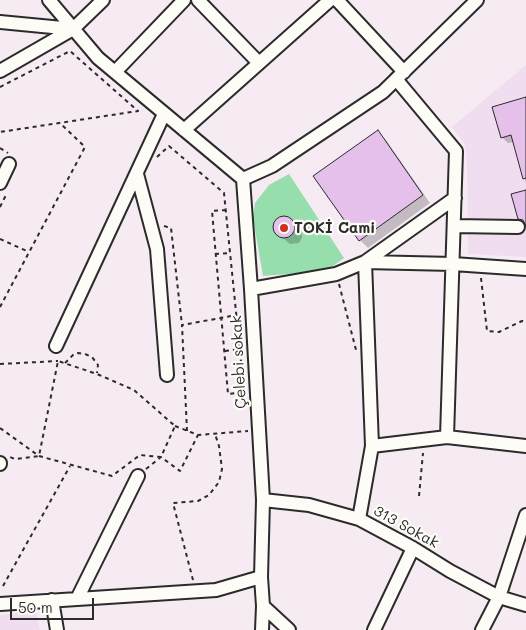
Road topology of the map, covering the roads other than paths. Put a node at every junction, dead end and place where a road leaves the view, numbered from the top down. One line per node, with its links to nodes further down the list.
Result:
1 (49, 0): 9 (street)
2 (103, 0): 9 (street)
3 (184, 0): 12 (street)
4 (198, 0): 10 (street)
5 (330, 0): 10 (street)
6 (337, 0): 13 (street)
7 (477, 0): 13 (street)
8 (0, 22): 9 (street)
9 (73, 29): 11 (street); 12 (street)
10 (259, 63): 15 (street)
11 (0, 71)
12 (115, 72): 14 (street)
13 (400, 76): 18 (street); 20 (street)
14 (164, 114): 15 (street); 17 (street)
15 (184, 130): 18 (street)
16 (9, 164): 19 (street)
17 (136, 174): 27 (street); 28 (street)
18 (243, 180): 26 (street, Çelebi sokak)
19 (0, 183)
20 (455, 198): 21 (street); 23 (street)
21 (454, 226): 22 (street); 24 (street)
22 (518, 226)
23 (365, 262): 24 (street); 26 (street); 30 (street)
24 (453, 264): 25 (street); 29 (street)
25 (526, 269)
26 (251, 289): 33 (street, Çelebi sokak)
27 (56, 346)
28 (167, 374)
29 (447, 437): 30 (street); 31 (street)
30 (372, 446): 35 (street)
31 (526, 446)
32 (138, 476): 39 (street)
33 (263, 500): 35 (street, 313 Sokak); 37 (street, Çelebi sokak)
34 (526, 515): 38 (street)
35 (359, 519): 36 (street, 313 Sokak)
36 (413, 548): 38 (street, 313 Sokak); 47 (street)
37 (261, 576): 39 (street); 43 (street, Çelebi sokak)
38 (499, 598): 42 (street, 313 Sokak); 48 (street)
39 (77, 599): 40 (street)
40 (52, 600): 41 (street); 44 (street)
41 (0, 604)
42 (526, 605)
43 (264, 606): 45 (street, Çelebi sokak); 46 (street)
44 (57, 630)
45 (262, 630)
46 (289, 630)
47 (374, 630)
48 (482, 630)

